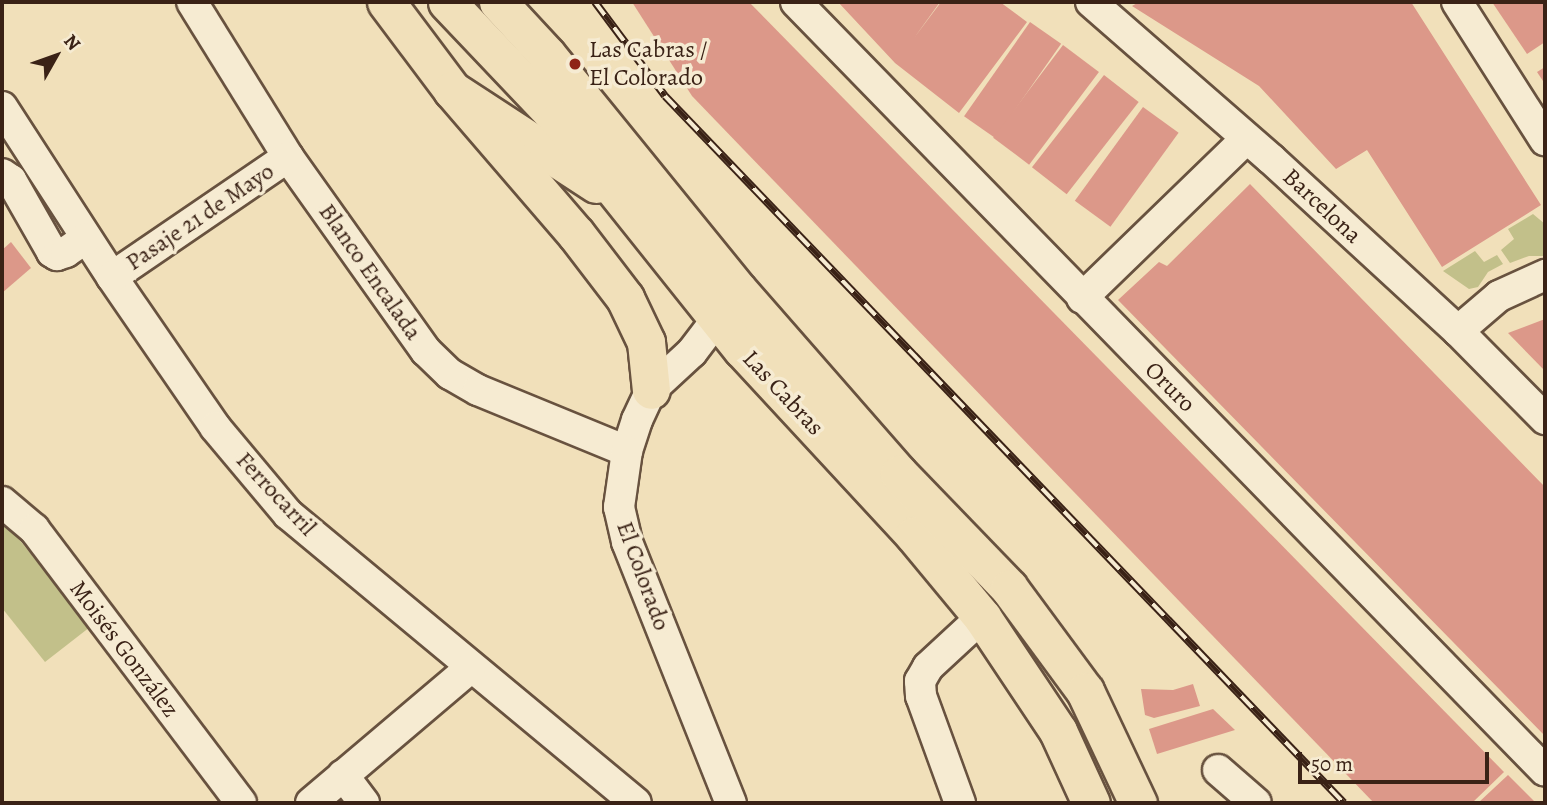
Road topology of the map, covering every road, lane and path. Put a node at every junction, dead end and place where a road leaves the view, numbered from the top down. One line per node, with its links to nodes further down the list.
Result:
1 (192, 2): 12 (street, Blanco Encalada)
2 (386, 2): 8 (main road)
3 (447, 2): 14 (main road, Las Cabras)
4 (498, 2): 19 (main road, Las Cabras)
5 (796, 2): 18 (street, Oruro)
6 (1091, 2): 10 (street, Barcelona)
7 (1457, 2): 11 (street)
8 (452, 90): 14 (main road); 21 (main road)
9 (2, 107): 15 (street, Ferrocarril)
10 (1246, 139): 18 (street); 20 (street, Barcelona)
11 (1545, 140)
12 (288, 157): 17 (street, Pasaje 21 de Mayo); 23 (street, Blanco Encalada)
13 (2, 174): 15 (street)
14 (622, 201): 19 (main road, Las Cabras)
15 (86, 238): 17 (street, Ferrocarril)
16 (1545, 275): 20 (street)
17 (112, 277): 26 (street, Ferrocarril)
18 (1082, 298): 28 (street, Oruro)
19 (729, 305): 21 (street, El Colorado); 25 (main road, Las Cabras); 37 (main road, Las Cabras)
20 (1458, 331): 22 (street, Barcelona)
21 (651, 390): 23 (street, El Colorado)
22 (1545, 419)
23 (627, 451): 30 (street, El Colorado)
24 (2, 502): 31 (street, Moisés González)
25 (982, 617): 35 (street); 36 (main road, Las Cabras)
26 (470, 668): 29 (street); 34 (street, Ferrocarril)
27 (1218, 770): 38 (street)
28 (1545, 771)
29 (343, 775): 32 (street); 33 (street)
30 (731, 802)
31 (240, 803)
32 (311, 803)
33 (364, 803)
34 (636, 803)
35 (960, 803)
36 (1091, 803)
37 (1138, 803)
38 (1256, 803)

